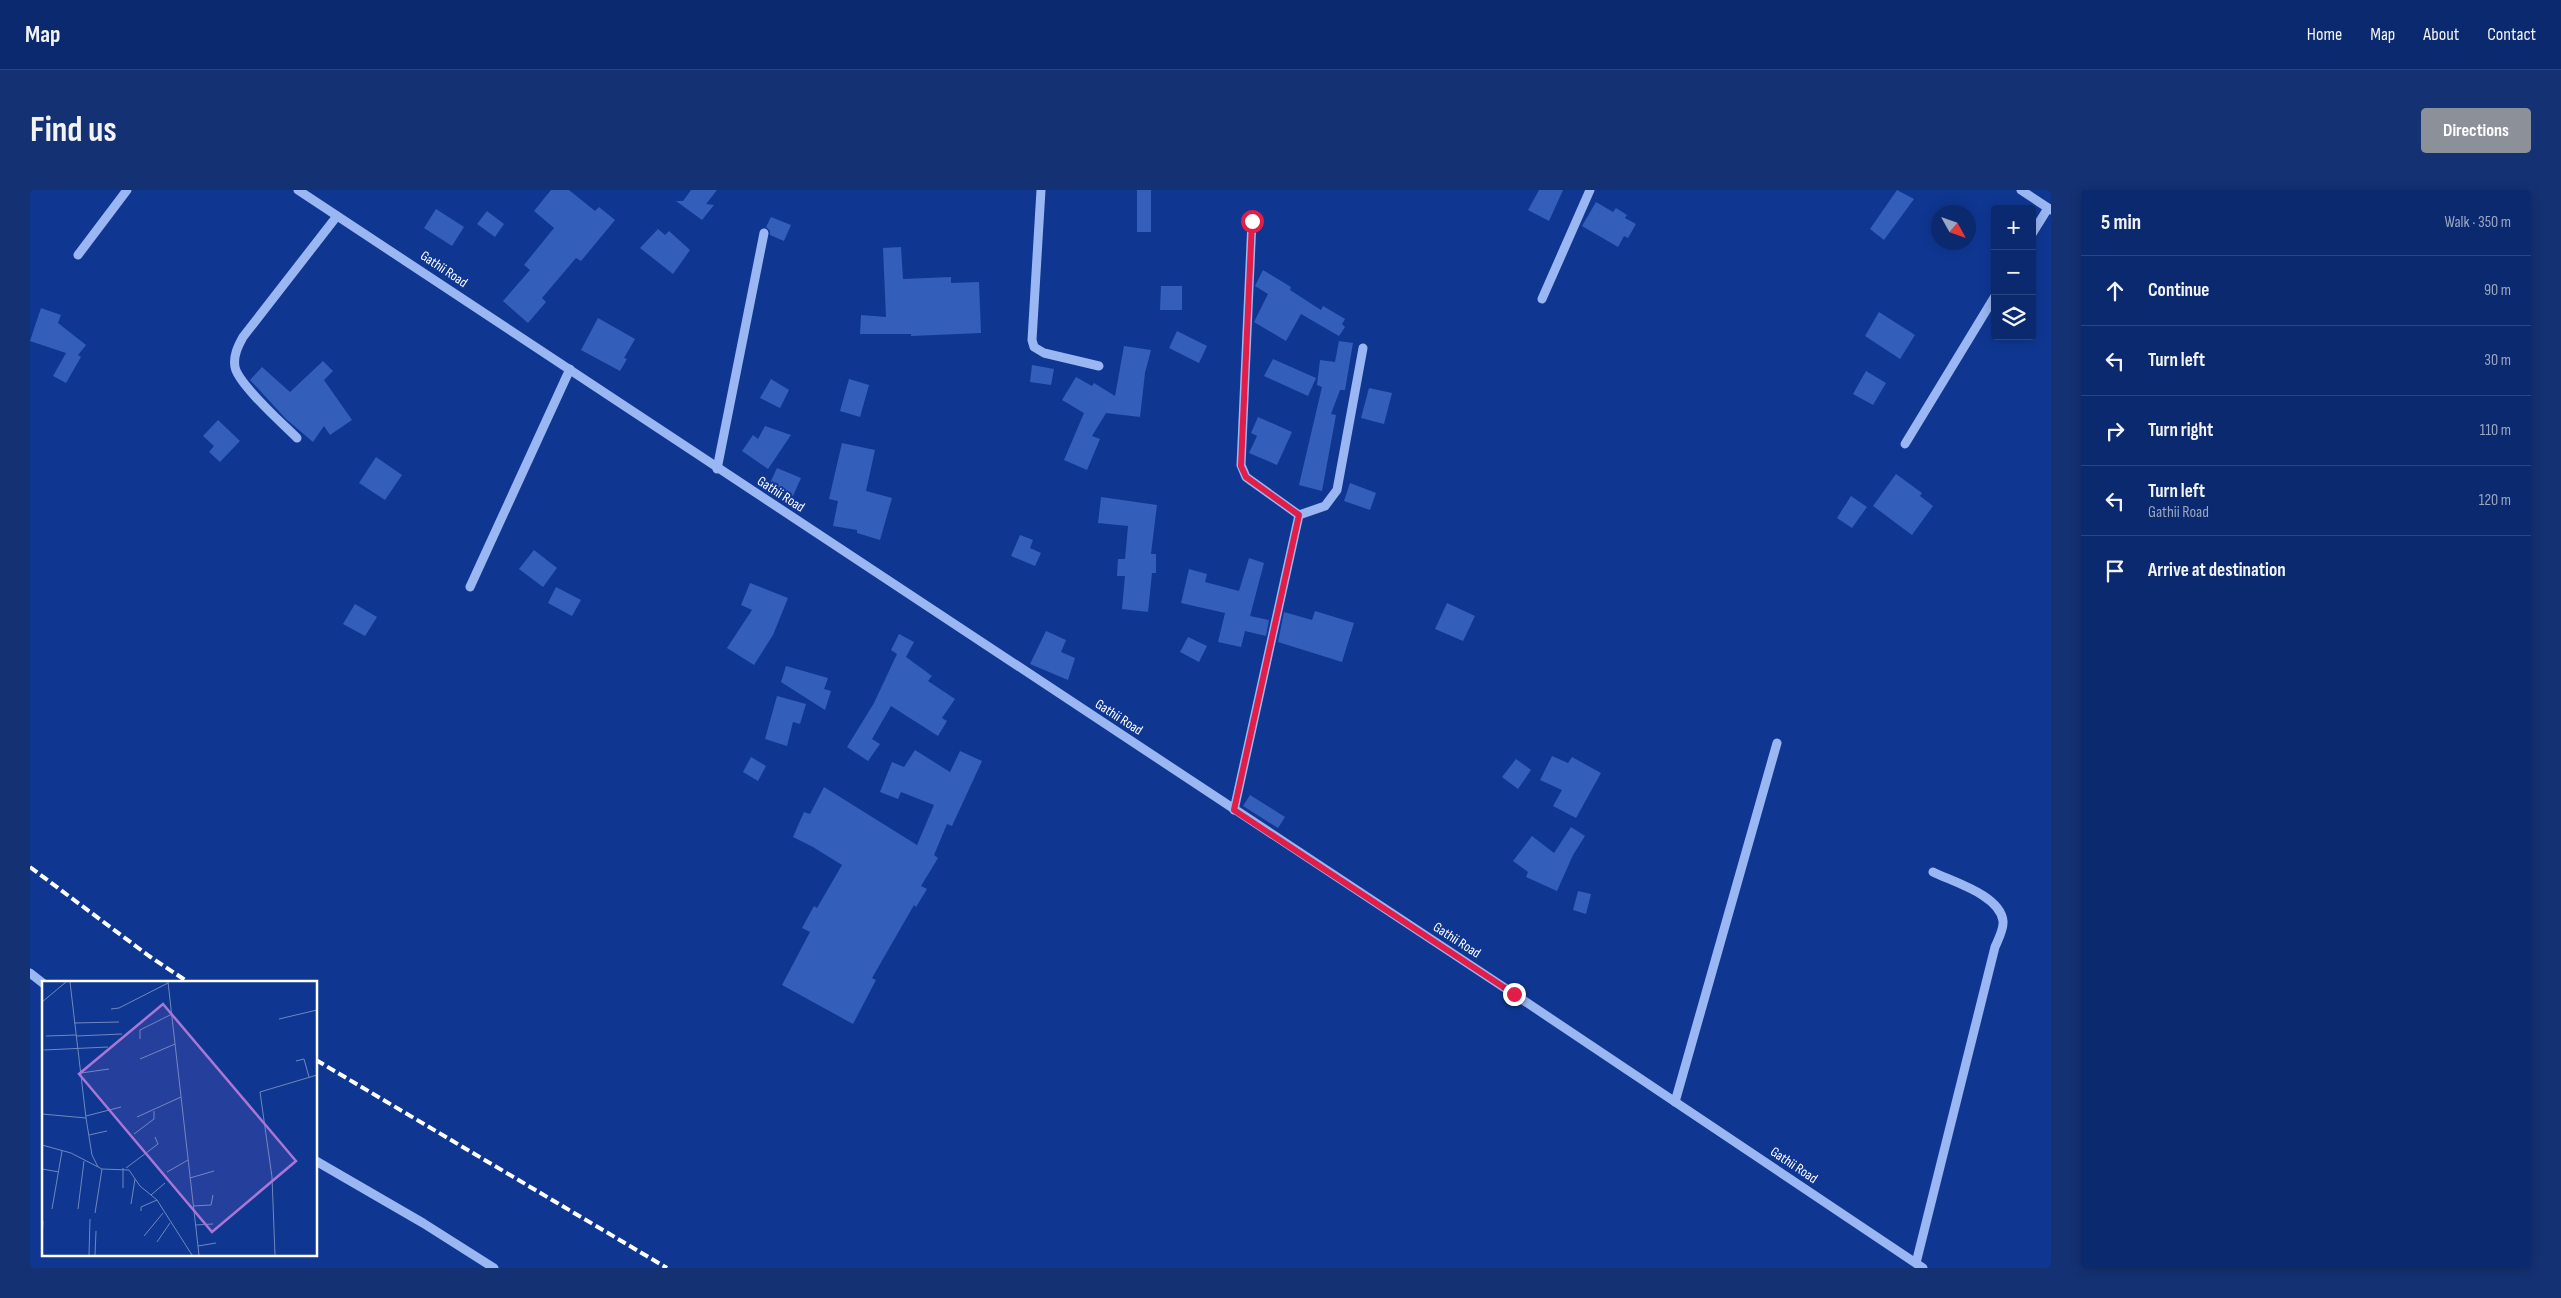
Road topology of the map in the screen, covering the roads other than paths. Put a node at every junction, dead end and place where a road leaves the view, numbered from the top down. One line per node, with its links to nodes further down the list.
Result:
1 (127, 190): 11 (street)
2 (298, 190): 7 (street, Gathii Road)
3 (1041, 190): 15 (street)
4 (1590, 190): 12 (street)
5 (2021, 190): 6 (street)
6 (2050, 209): 9 (street)
7 (337, 216): 16 (street, Gathii Road); 17 (street)
8 (1252, 221): 20 (street)
9 (2036, 228)
10 (764, 233): 19 (street)
11 (78, 255)
12 (1542, 298)
13 (1991, 303): 18 (street)
14 (1363, 348): 20 (street)
15 (1099, 366)
16 (570, 369): 19 (street, Gathii Road); 21 (street)
17 (297, 438)
18 (1905, 444)
19 (717, 468): 23 (street, Gathii Road)
20 (1299, 515): 23 (street)
21 (470, 587)
22 (1777, 743): 27 (street)
23 (1234, 810): 27 (street, Gathii Road)
24 (1932, 872): 29 (street)
25 (30, 973): 26 (street)
26 (42, 982)
27 (1675, 1102): 29 (street, Gathii Road)
28 (318, 1162): 30 (street)
29 (1920, 1266)
30 (494, 1268)

